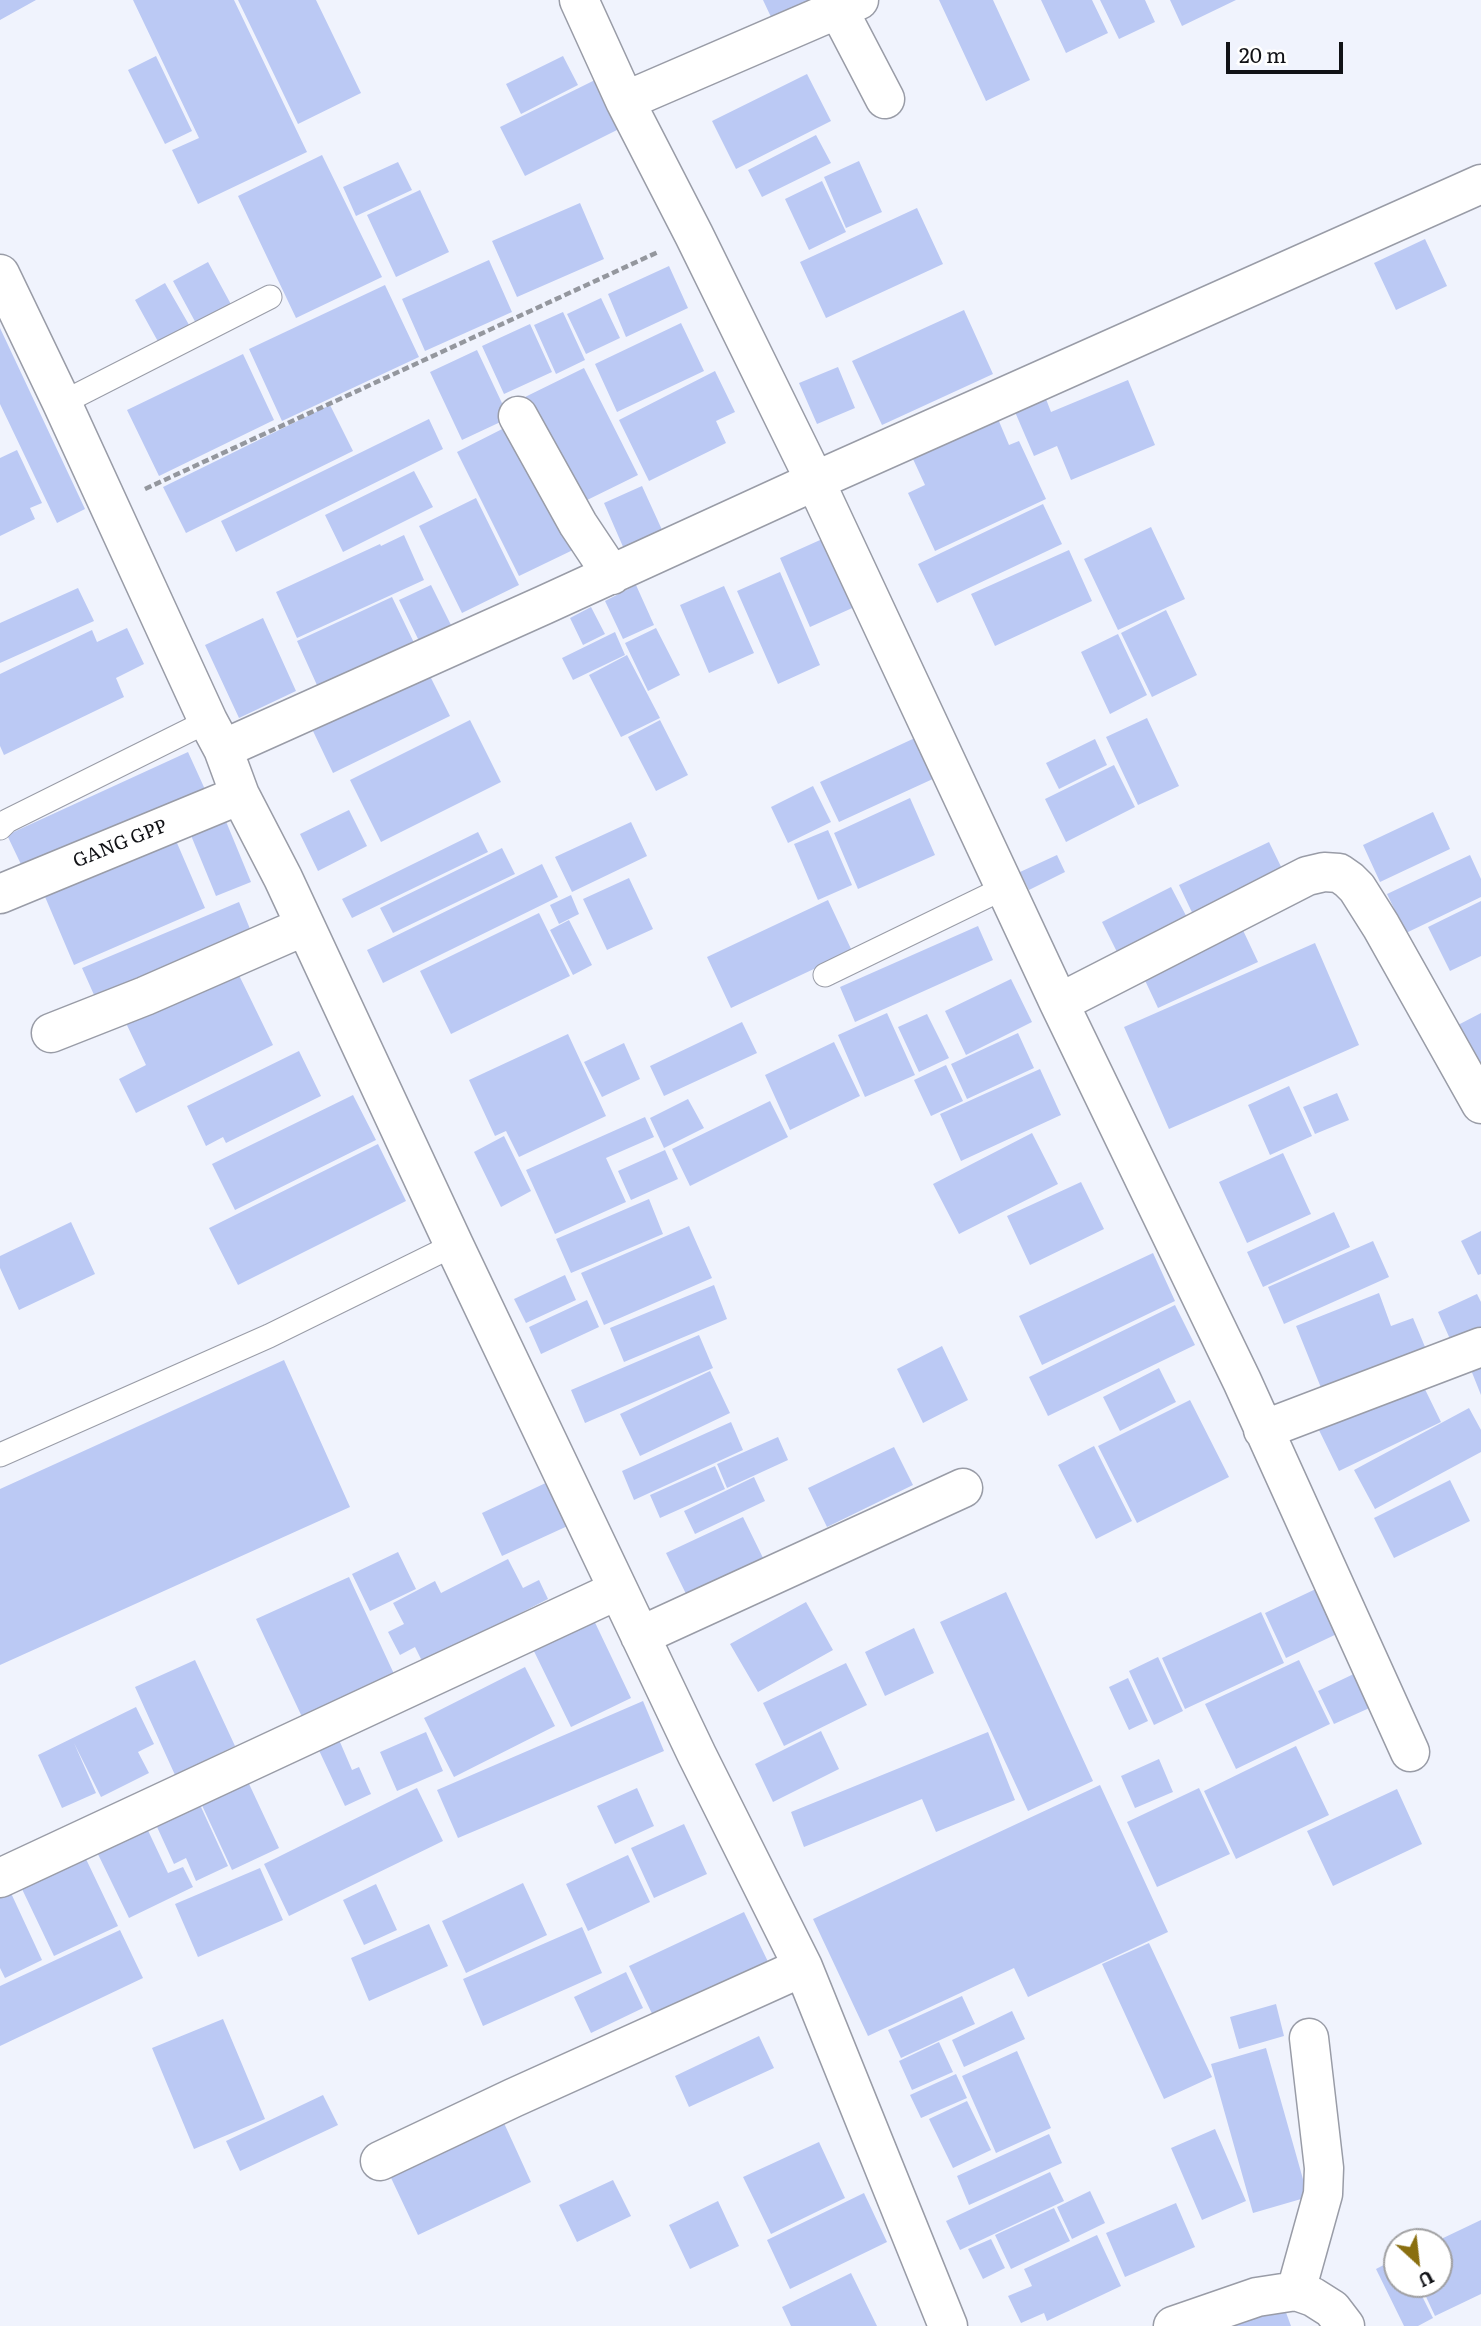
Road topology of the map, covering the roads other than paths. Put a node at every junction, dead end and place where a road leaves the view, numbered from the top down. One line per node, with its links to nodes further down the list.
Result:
1 (579, 0): 4 (street)
2 (849, 5): 3 (street); 4 (street)
3 (885, 99)
4 (625, 101): 10 (street)
5 (1481, 184): 10 (street)
6 (0, 274): 8 (street)
7 (270, 297): 8 (lane)
8 (62, 403): 12 (street)
9 (517, 416): 11 (street)
10 (815, 481): 11 (street); 15 (street)
11 (612, 575): 12 (street)
12 (215, 735): 13 (street); 14 (lane)
13 (240, 795): 16 (street, GANG GPP); 17 (street)
14 (0, 828)
15 (1004, 888): 18 (lane); 19 (street)
16 (0, 894)
17 (305, 926): 20 (street); 22 (street)
18 (825, 975)
19 (1059, 1003): 21 (street); 24 (street)
20 (51, 1033)
21 (1481, 1104)
22 (454, 1245): 25 (lane); 27 (street)
23 (1481, 1347): 24 (street)
24 (1264, 1430): 29 (street)
25 (0, 1455)
26 (963, 1489): 28 (street)
27 (618, 1590): 28 (street); 30 (street)
28 (640, 1636): 31 (street)
29 (1409, 1752)
30 (0, 1878)
31 (803, 1967): 33 (street); 35 (street)
32 (1309, 2038): 34 (street)
33 (380, 2161)
34 (1296, 2291): 36 (street); 37 (street)
35 (948, 2326)
36 (1173, 2326)
37 (1345, 2326)

